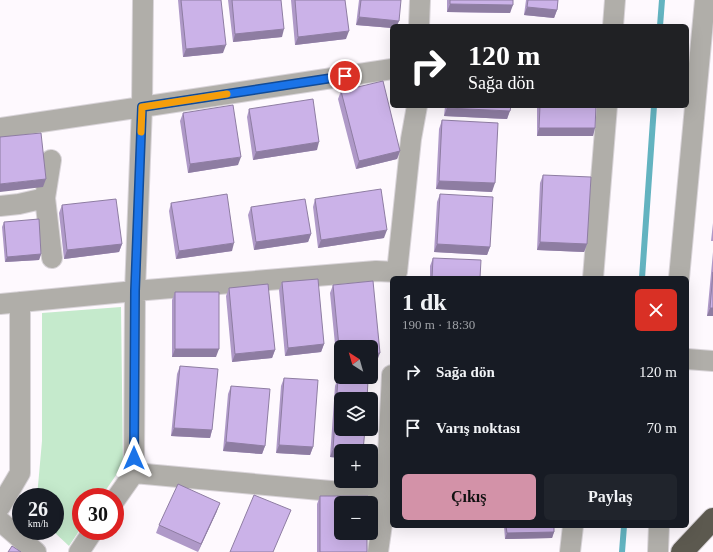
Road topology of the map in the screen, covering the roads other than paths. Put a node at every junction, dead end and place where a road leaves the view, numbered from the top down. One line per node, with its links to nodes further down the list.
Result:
1 (143, 0): 8 (street)
2 (420, 0): 5 (street)
3 (615, 0): 6 (street)
4 (706, 0): 18 (street)
5 (419, 24)
6 (613, 24)
7 (390, 69): 8 (street)
8 (142, 107): 11 (street); 19 (street)
9 (417, 108): 16 (street)
10 (607, 108): 17 (street)
11 (0, 128)
12 (51, 160): 13 (street)
13 (45, 198): 14 (street); 15 (street)
14 (0, 206)
15 (52, 258)
16 (397, 275): 19 (street)
17 (593, 276)
18 (679, 276)
19 (135, 291): 20 (street); 25 (street)
20 (20, 302): 21 (street); 28 (street)
21 (0, 304)
22 (689, 359): 23 (street)
23 (713, 361)
24 (390, 415): 27 (street)
25 (134, 473): 26 (street); 27 (street)
26 (123, 488)
27 (386, 496): 36 (street)
28 (0, 507)
29 (713, 519): 39 (highway)
30 (0, 521): 34 (street)
31 (572, 528): 37 (street)
32 (659, 528): 38 (street)
33 (87, 540): 35 (street)
34 (36, 552)
35 (78, 552)
36 (378, 552)
37 (570, 552)
38 (658, 552)
39 (682, 552)

